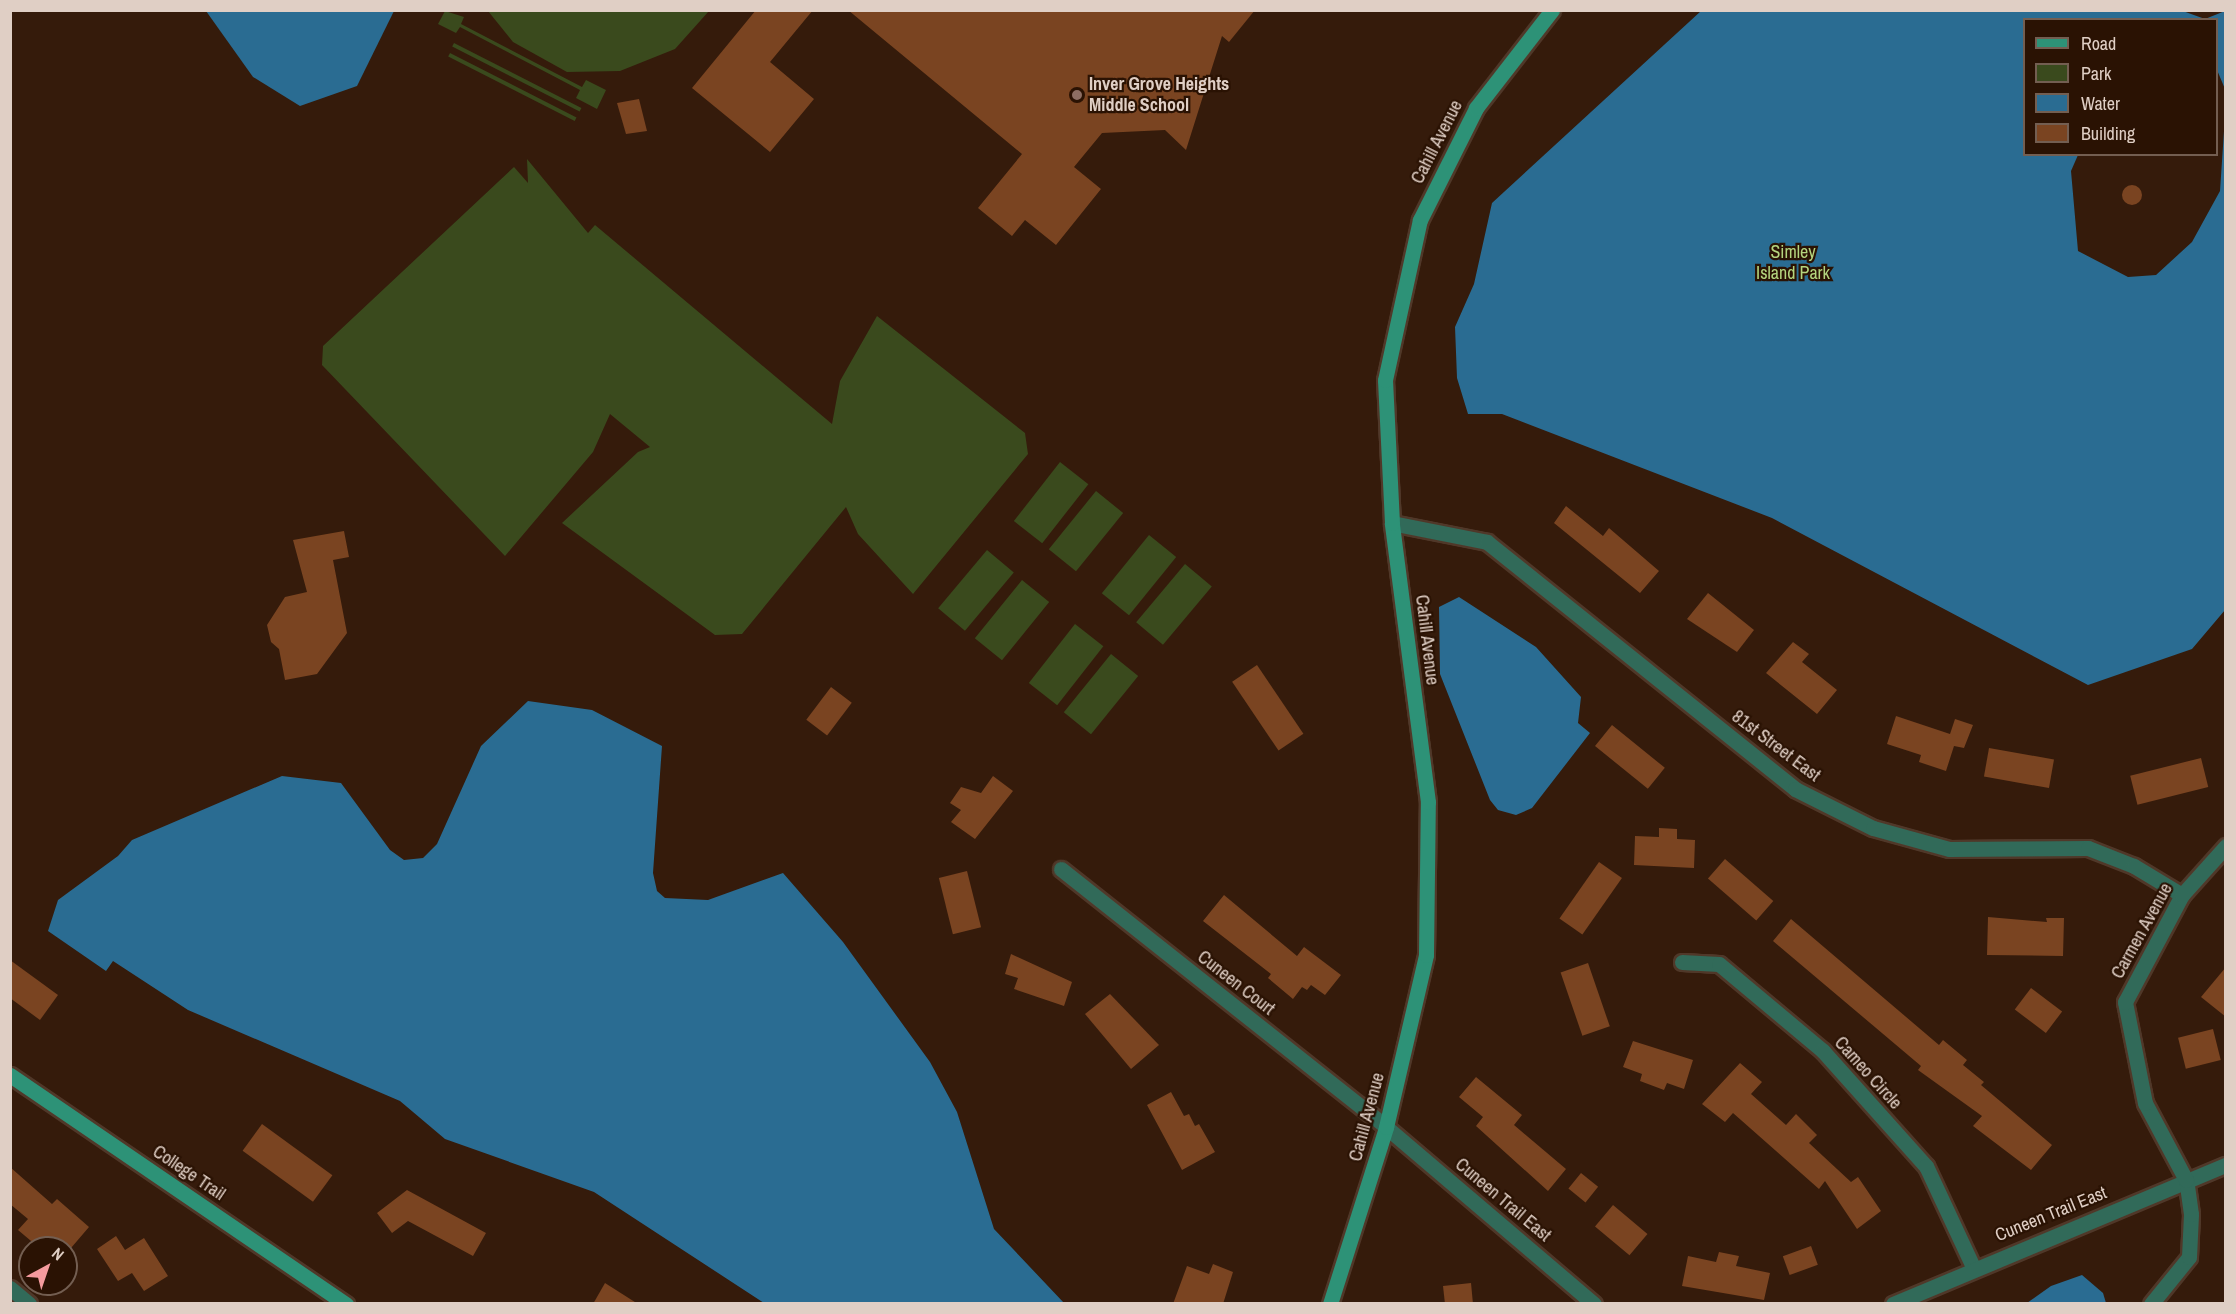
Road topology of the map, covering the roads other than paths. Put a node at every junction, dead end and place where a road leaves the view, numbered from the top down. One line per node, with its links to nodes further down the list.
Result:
1 (1552, 10): 2 (street, Cahill Avenue)
2 (1392, 523): 5 (street, 81st Street East); 8 (street, Cahill Avenue)
3 (2226, 846): 5 (street, Carmen Avenue)
4 (1061, 869): 8 (street, Cuneen Court)
5 (2182, 896): 10 (street, Carmen Avenue)
6 (1682, 962): 11 (street, Cameo Circle)
7 (10, 1075): 14 (street, College Trail)
8 (1386, 1127): 15 (street, Cahill Avenue); 16 (street, Cuneen Trail East)
9 (2226, 1165): 10 (street, Cuneen Trail East)
10 (2186, 1180): 11 (street, Cuneen Trail East); 18 (street, Carmen Avenue)
11 (1973, 1267): 17 (street, Cuneen Trail East)
12 (10, 1288): 13 (street)
13 (29, 1304)
14 (346, 1304)
15 (1330, 1304)
16 (1594, 1304)
17 (1893, 1304)
18 (2151, 1304)

